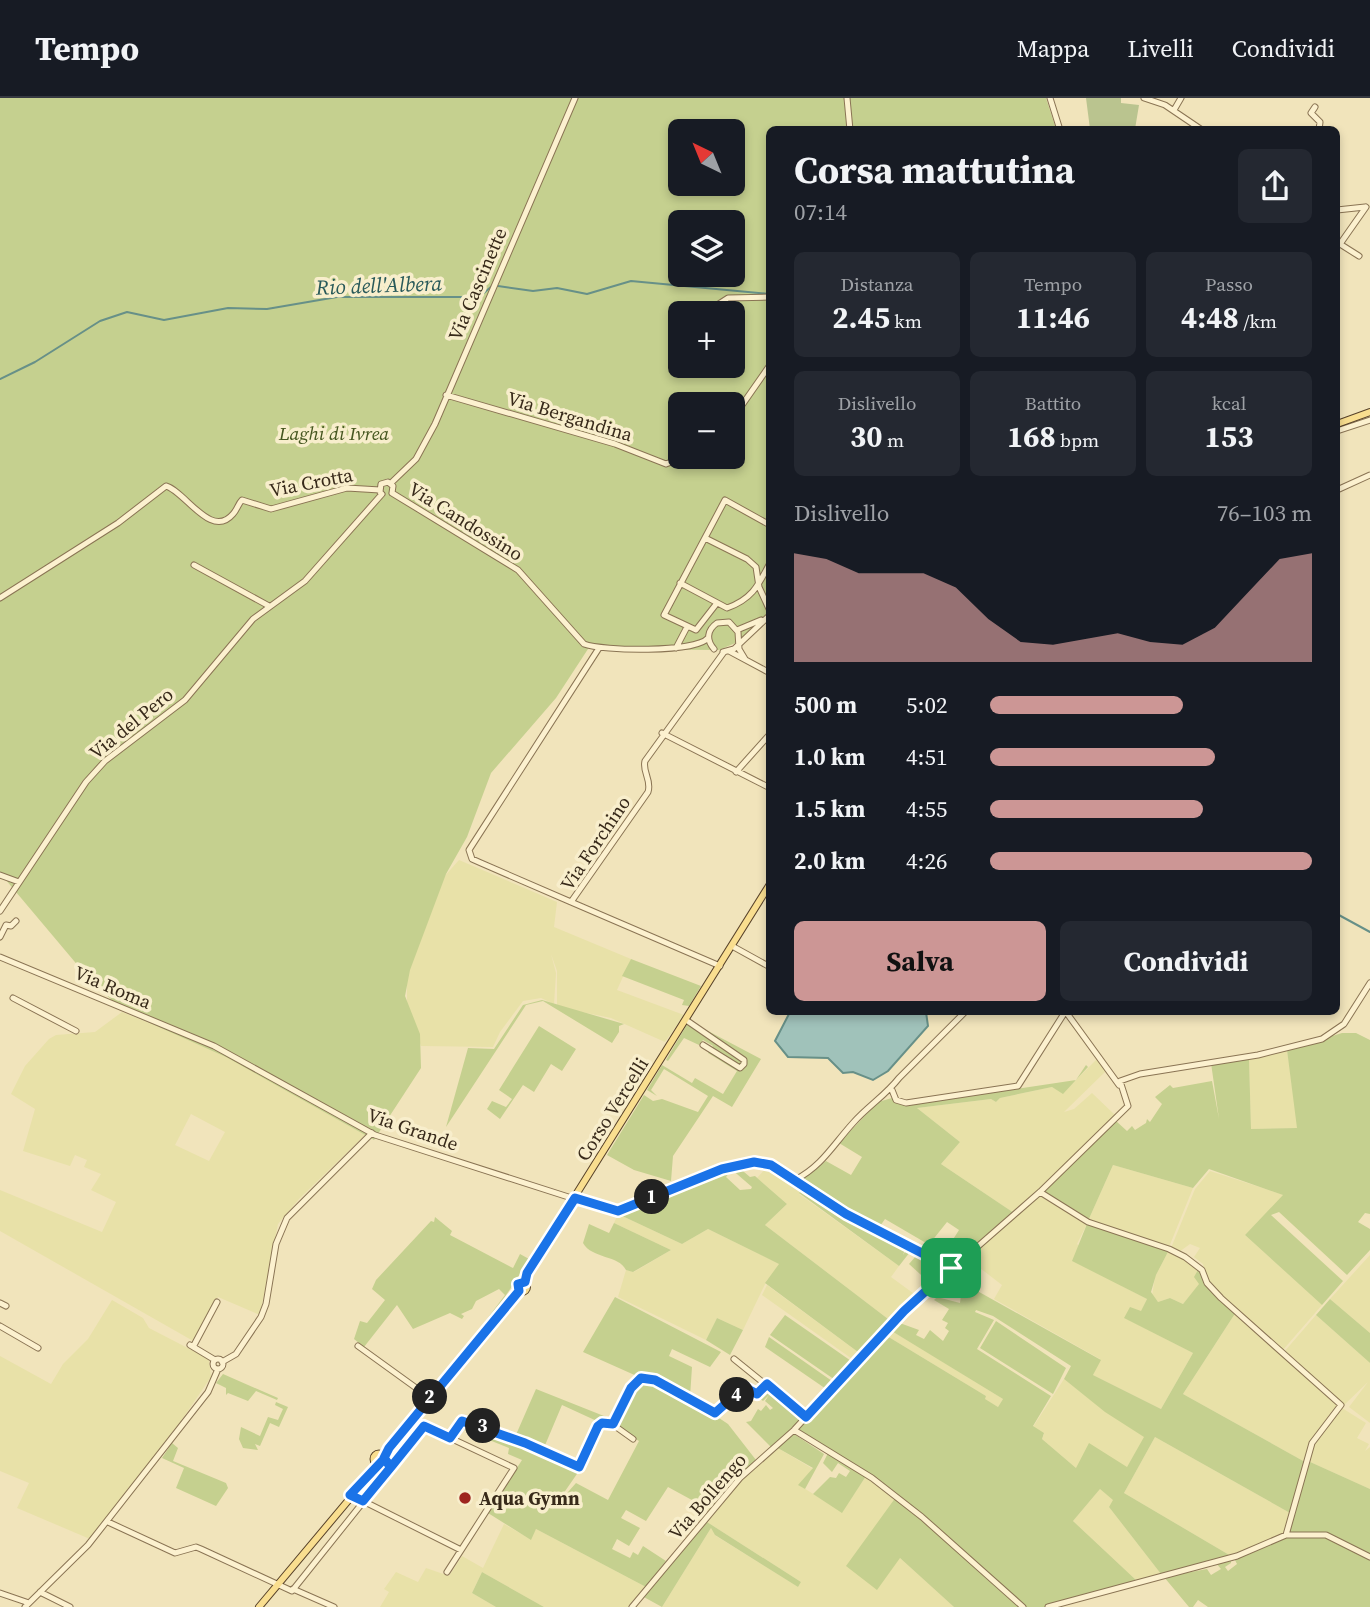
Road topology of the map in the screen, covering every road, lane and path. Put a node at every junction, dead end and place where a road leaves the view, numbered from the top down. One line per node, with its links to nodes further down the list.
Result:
1 (575, 98): 18 (street, Via Cascinette)
2 (847, 98): 8 (street)
3 (1050, 98): 9 (street)
4 (1144, 98): 7 (street)
5 (1181, 98): 7 (street)
6 (1314, 107): 11 (street)
7 (1174, 110): 10 (street)
8 (850, 126)
9 (1059, 126)
10 (1196, 126)
11 (1319, 126)
12 (1368, 207): 13 (street); 14 (street)
13 (1340, 209)
14 (1359, 256)
15 (766, 297): 16 (street)
16 (723, 301)
17 (766, 371): 19 (street)
18 (446, 394): 24 (street, Via Bergandina); 26 (street, Via Cascinette)
19 (745, 401)
20 (1370, 412): 22 (main road)
21 (1370, 420): 23 (street)
22 (1340, 423)
23 (1340, 430)
24 (668, 463)
25 (1370, 475): 27 (street)
26 (392, 487): 28 (street); 28 (street); 46 (street, Via Candossino)
27 (1340, 489)
28 (381, 492): 35 (street, Via Crotta); 37 (street, Via del Pero)
29 (766, 523): 30 (street)
30 (705, 538): 33 (street); 34 (street)
31 (194, 565): 37 (street)
32 (766, 572): 34 (street)
33 (680, 583): 36 (street); 41 (street)
34 (759, 587): 36 (street); 38 (street)
35 (0, 597)
36 (717, 603): 41 (street)
37 (269, 606): 56 (street, Via del Pero)
38 (766, 609)
39 (766, 616): 42 (street)
40 (766, 617): 44 (street)
41 (687, 627): 47 (street)
42 (737, 630): 43 (street); 44 (street)
43 (708, 638): 45 (street); 48 (street)
44 (738, 641): 48 (street); 49 (street)
45 (701, 644): 47 (street); 48 (street)
46 (599, 648): 47 (street); 58 (street)
47 (677, 648)
48 (722, 651): 49 (street); 51 (street, Via Forchino)
49 (745, 659): 50 (street)
50 (766, 671)
51 (662, 733): 53 (street); 58 (street, Via Forchino)
52 (766, 738): 53 (street)
53 (736, 772): 54 (street)
54 (766, 786)
55 (0, 875): 56 (street)
56 (19, 882): 59 (street, Via del Pero)
57 (766, 891): 62 (main road, Corso Vercelli)
58 (571, 902): 65 (street, Via Forchino)
59 (0, 911)
60 (16, 921): 61 (street)
61 (0, 937)
62 (732, 946): 64 (street); 65 (main road, Corso Vercelli)
63 (0, 957): 74 (street, Via Roma)
64 (766, 965)
65 (720, 966): 71 (main road, Corso Vercelli)
66 (1370, 984): 75 (street)
67 (13, 998): 72 (street)
68 (962, 1015): 76 (street)
69 (1063, 1015): 76 (street)
70 (1067, 1015): 75 (street)
71 (686, 1020): 73 (street); 80 (main road, Corso Vercelli)
72 (76, 1031)
73 (703, 1045)
74 (214, 1046): 77 (street, Via Grande)
75 (1119, 1086): 79 (street, Via Bollengo)
76 (892, 1090): 78 (street)
77 (372, 1133): 80 (street, Via Grande); 88 (street)
78 (795, 1180): 80 (street, Via Grande); 81 (street, Via Grande)
79 (1040, 1192): 81 (street, Via Bollengo); 106 (street)
80 (575, 1198): 91 (main road, Corso Vercelli)
81 (951, 1268): 92 (street, Via Bollengo)
82 (217, 1302): 87 (street)
83 (0, 1326): 85 (street)
84 (358, 1346): 91 (street)
85 (38, 1348)
86 (734, 1359): 90 (street)
87 (215, 1360): 88 (street); 89 (street)
88 (222, 1362): 89 (street)
89 (218, 1369): 103 (street)
90 (767, 1384): 92 (street); 94 (street)
91 (430, 1398): 93 (main road)
92 (806, 1417): 96 (street, Via Bollengo)
93 (412, 1420): 95 (street); 99 (main road)
94 (612, 1424): 97 (street); 98 (street)
95 (424, 1426): 97 (street); 100 (street)
96 (794, 1430): 118 (street, Via Bollengo); 119 (street)
97 (450, 1438): 107 (street)
98 (633, 1439)
99 (380, 1460): 100 (street); 101 (main road)
100 (390, 1468): 102 (street)
101 (350, 1495): 102 (street); 104 (main road)
102 (363, 1501): 105 (street); 107 (street)
103 (108, 1522): 110 (street); 112 (street)
104 (323, 1528): 105 (street); 110 (main road)
105 (337, 1535): 111 (street)
106 (1286, 1535): 108 (street); 120 (street)
107 (461, 1550): 109 (street)
108 (1370, 1557)
109 (447, 1572)
110 (278, 1584): 111 (street); 116 (main road)
111 (293, 1589): 117 (street)
112 (40, 1592): 114 (street); 115 (street)
113 (0, 1593): 114 (street)
114 (27, 1605)
115 (70, 1607)
116 (259, 1607)
117 (334, 1607)
118 (632, 1607)
119 (1023, 1607)
120 (1048, 1607)

